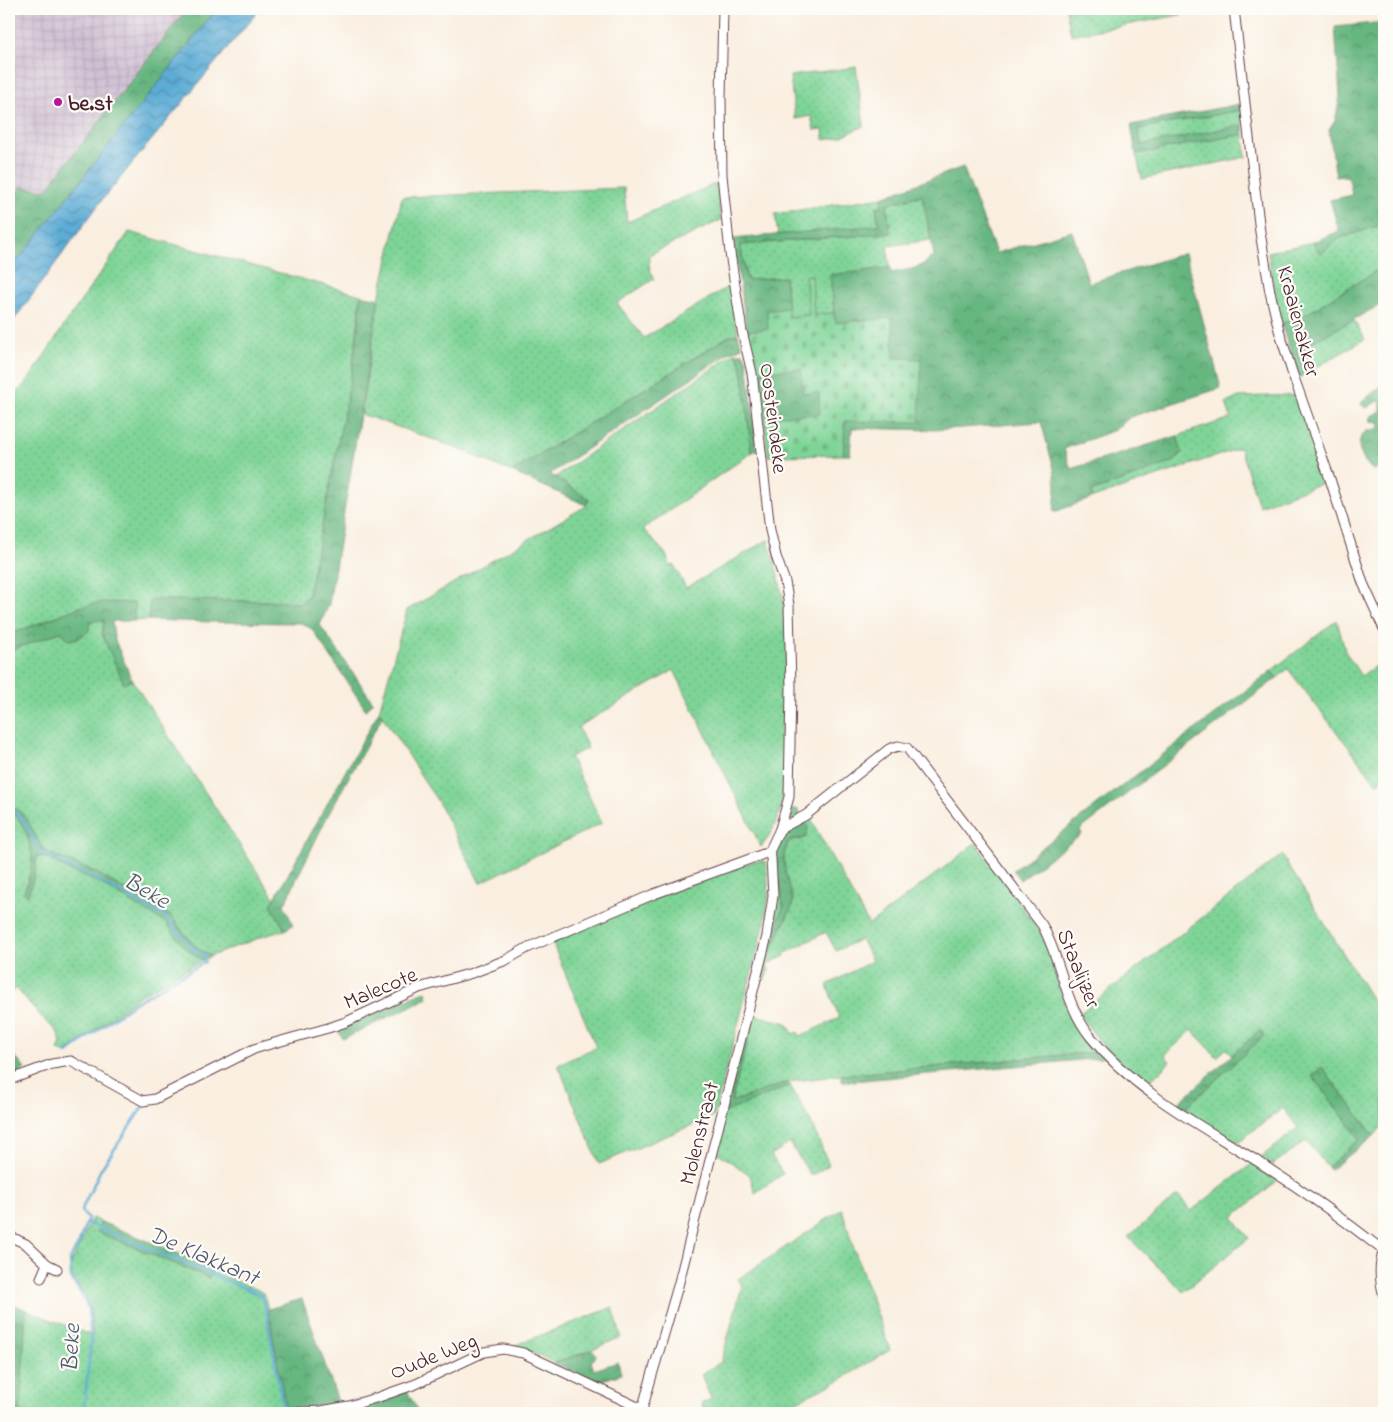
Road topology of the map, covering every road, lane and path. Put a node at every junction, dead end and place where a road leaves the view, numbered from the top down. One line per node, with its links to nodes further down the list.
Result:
1 (723, 9): 4 (street, Oosteindeke)
2 (1234, 9): 3 (street, Kraaienakker)
3 (1384, 629)
4 (780, 829): 5 (street, Oosteindeke); 8 (street, Staalijzer)
5 (770, 855): 6 (street, Malecote); 13 (street, Molenstraat)
6 (9, 1080)
7 (9, 1236): 9 (street)
8 (1384, 1251): 12 (street, Staalijzer)
9 (47, 1264): 10 (street); 11 (street)
10 (57, 1269)
11 (41, 1278)
12 (1384, 1296)
13 (642, 1411): 14 (street, Oude Weg)
14 (288, 1413)

